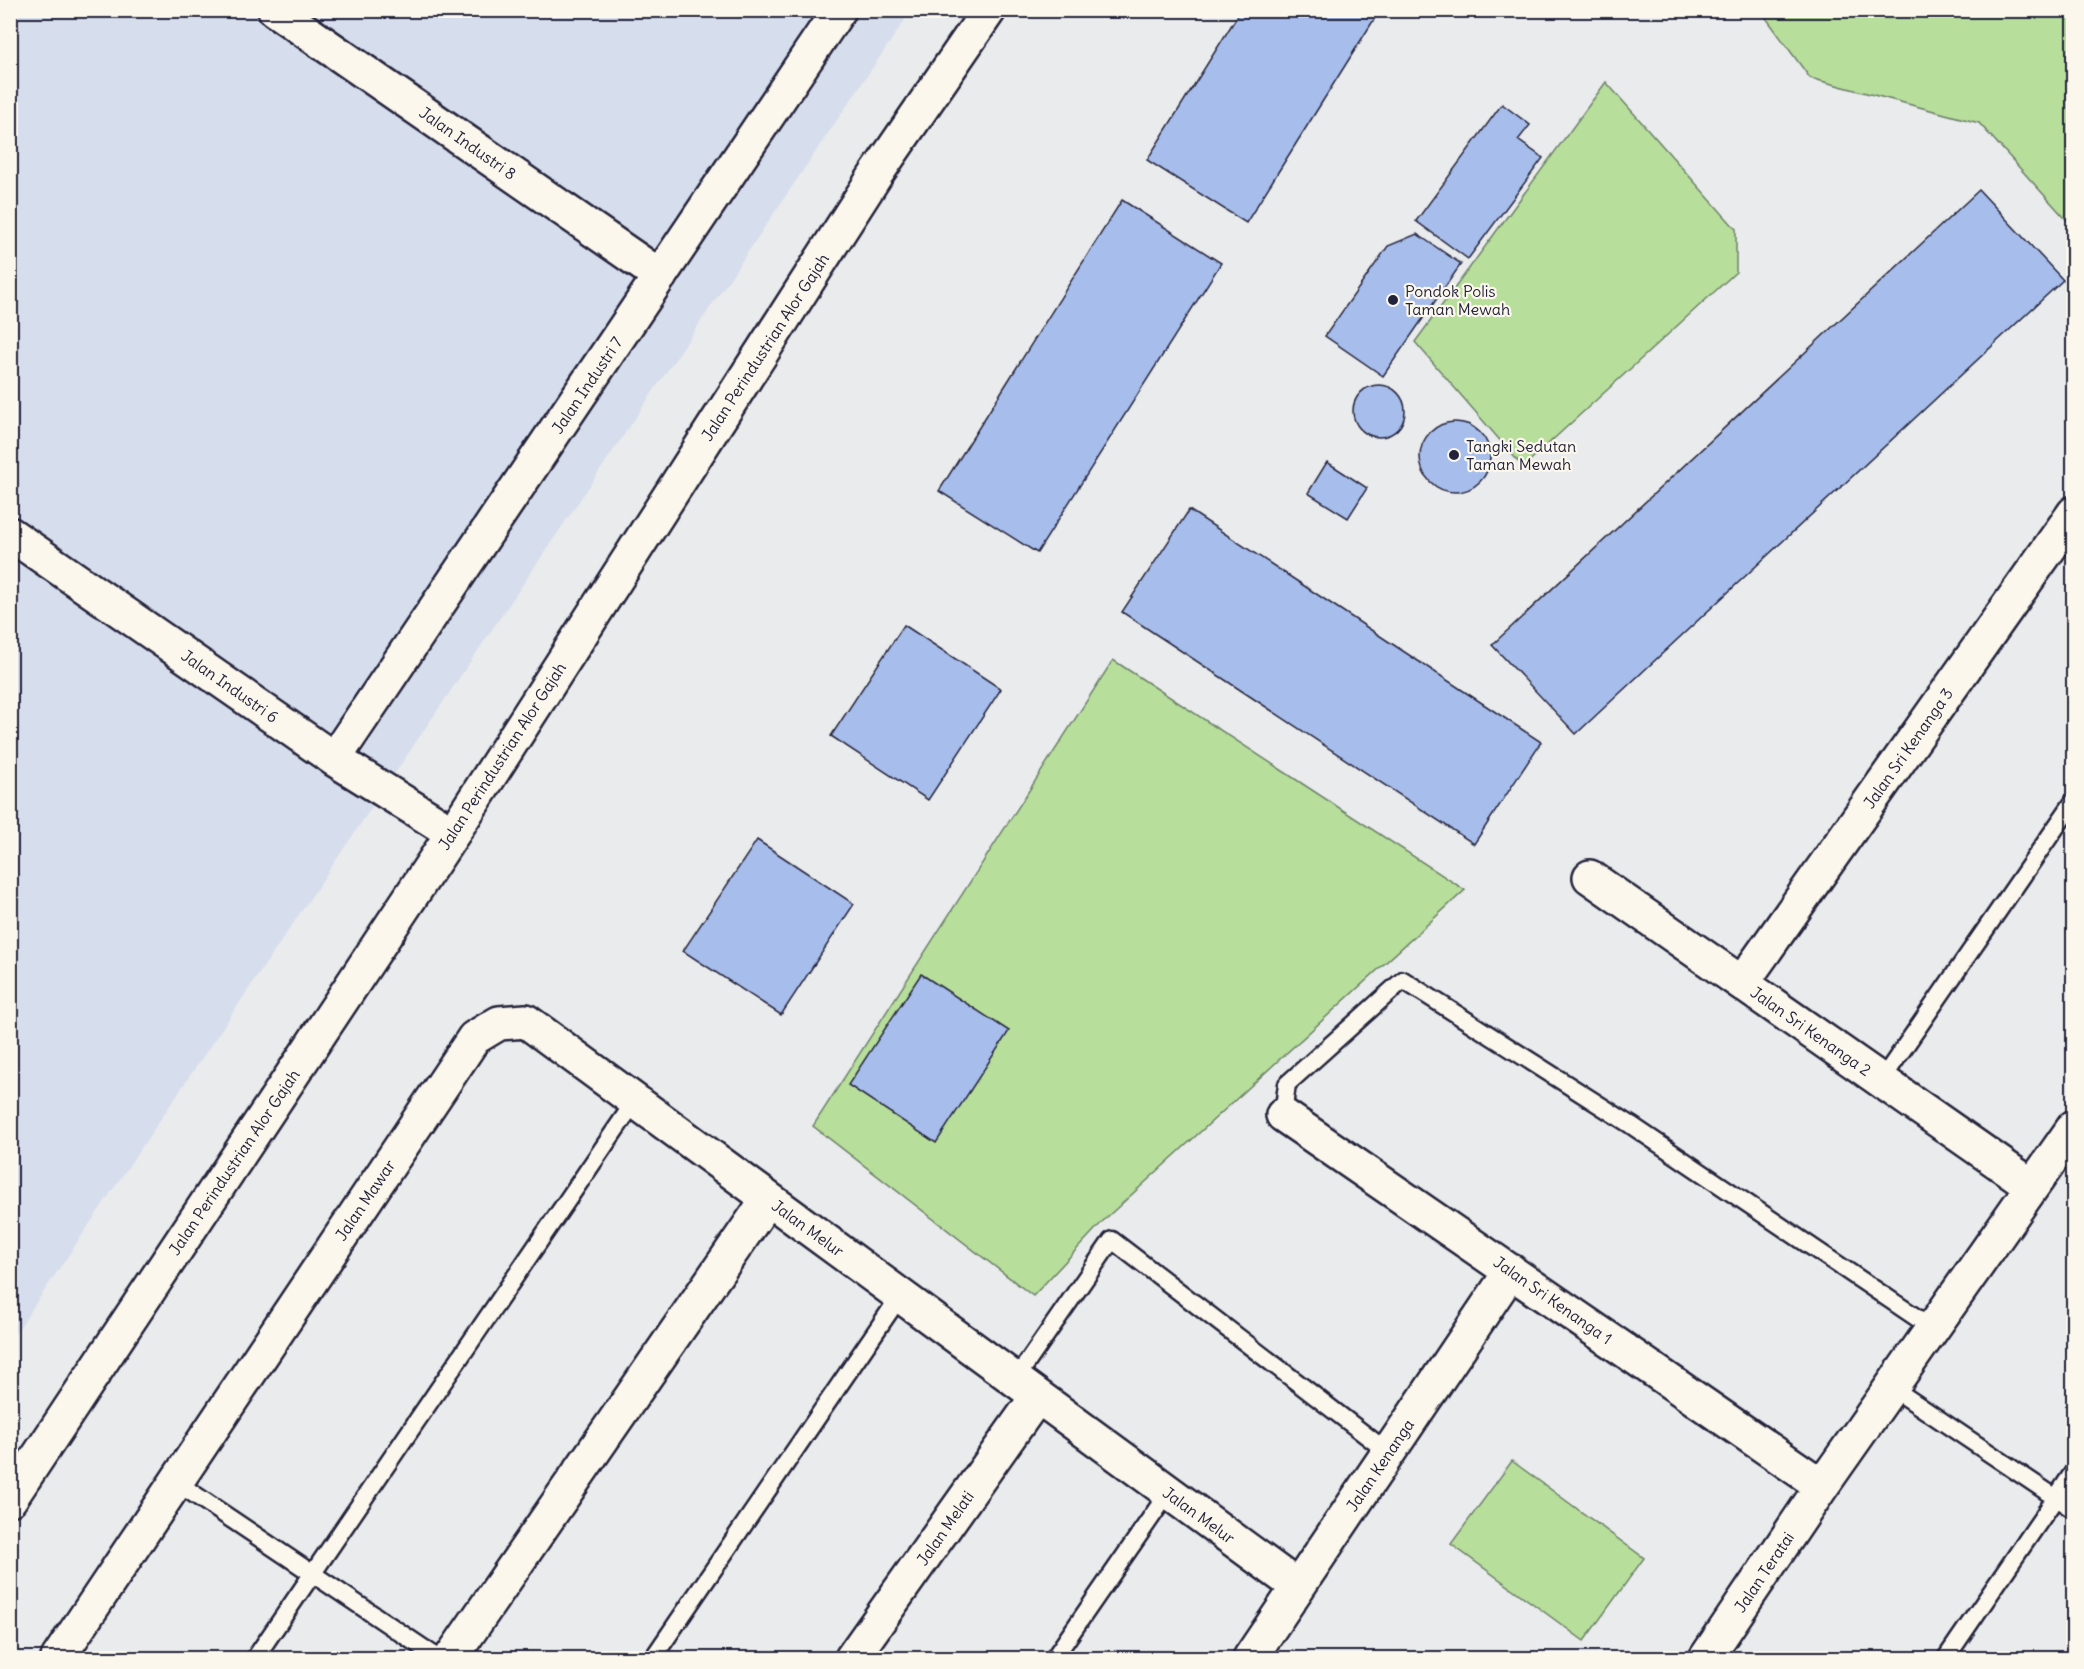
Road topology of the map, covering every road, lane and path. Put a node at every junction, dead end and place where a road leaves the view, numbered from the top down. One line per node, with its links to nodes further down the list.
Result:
1 (275, 10): 4 (street, Jalan Industri 8)
2 (839, 10): 4 (street, Jalan Industri 7)
3 (989, 10): 9 (street, Jalan Perindustrian Alor Gajah)
4 (660, 276): 7 (street, Jalan Industri 7)
5 (2073, 513): 11 (street, Jalan Sri Kenanga 3)
6 (10, 534): 7 (street, Jalan Industri 6)
7 (334, 759): 9 (street, Jalan Industri 6)
8 (2073, 801): 12 (lane)
9 (453, 833): 28 (street, Jalan Perindustrian Alor Gajah)
10 (1590, 877): 11 (street, Jalan Sri Kenanga 2)
11 (1742, 983): 12 (street, Jalan Sri Kenanga 2)
12 (1881, 1080): 16 (street, Jalan Sri Kenanga 2)
13 (635, 1101): 17 (street, Jalan Mawar); 25 (street, Jalan Mawar); 31 (lane)
14 (1283, 1114): 18 (street, Jalan Sri Kenanga 1); 20 (lane)
15 (2073, 1127): 16 (street, Jalan Teratai)
16 (2032, 1186): 20 (street, Jalan Teratai)
17 (768, 1198): 19 (street, Jalan Melur); 36 (street, Jalan Melur)
18 (1511, 1271): 23 (street, Jalan Kenanga); 26 (street, Jalan Sri Kenanga 1)
19 (900, 1296): 22 (street, Jalan Melur); 37 (lane)
20 (1932, 1328): 21 (street, Jalan Teratai)
21 (1891, 1387): 26 (street, Jalan Teratai); 29 (lane)
22 (1026, 1388): 23 (lane); 27 (street, Jalan Melur); 38 (street, Jalan Melati)
23 (1389, 1453): 32 (street, Jalan Kenanga)
24 (2073, 1472): 29 (lane)
25 (176, 1482): 31 (lane); 33 (street, Jalan Mawar)
26 (1822, 1486): 41 (street, Jalan Teratai)
27 (1168, 1493): 32 (street, Jalan Melur); 39 (lane)
28 (10, 1498)
29 (2055, 1498): 30 (lane); 42 (lane)
30 (2073, 1510)
31 (313, 1574): 34 (lane); 35 (lane)
32 (1298, 1587): 40 (street, Jalan Kenanga)
33 (58, 1659)
34 (255, 1659)
35 (438, 1659)
36 (451, 1659)
37 (653, 1659)
38 (852, 1659)
39 (1054, 1659)
40 (1250, 1659)
41 (1706, 1659)
42 (1946, 1659)

